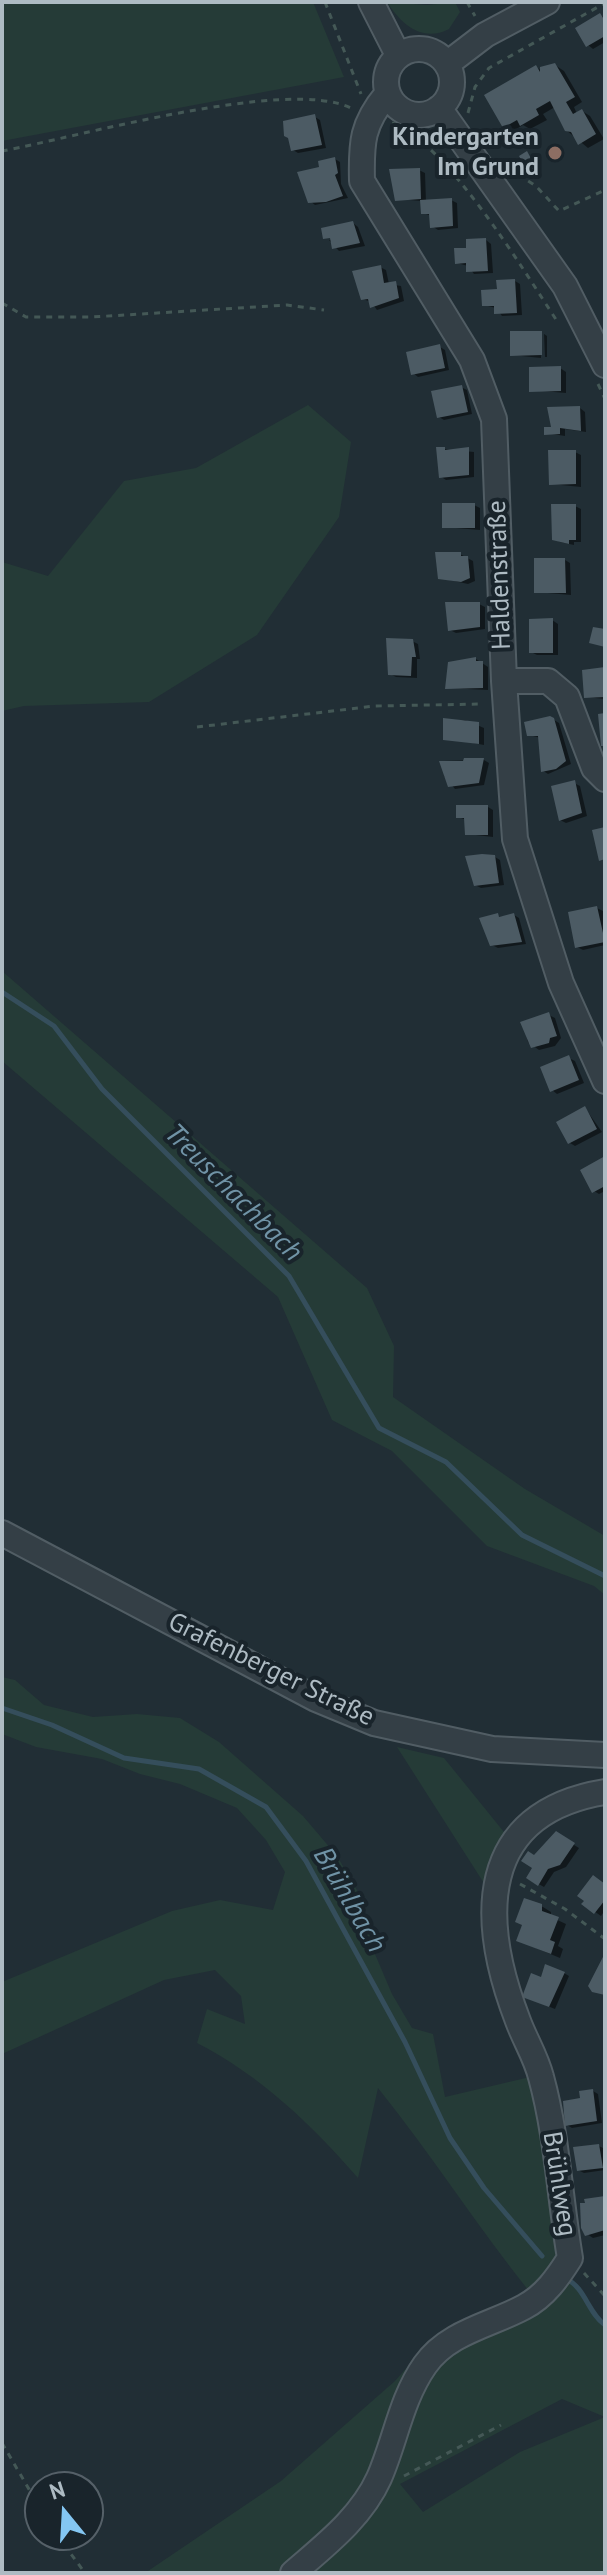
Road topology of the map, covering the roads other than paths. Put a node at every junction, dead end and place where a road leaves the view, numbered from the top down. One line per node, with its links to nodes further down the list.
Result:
1 (371, 2): 3 (street)
2 (547, 2): 4 (street)
3 (398, 55): 4 (street); 5 (street)
4 (447, 64): 6 (street)
5 (387, 94): 6 (street); 8 (street, Haldenstraße)
6 (439, 108): 7 (street)
7 (600, 372)
8 (505, 692): 9 (street); 10 (street, Haldenstraße)
9 (605, 779)
10 (605, 1081)
11 (2, 1533): 12 (street, Grafenberger Straße)
12 (605, 1755)
13 (605, 1792): 14 (street, Brühlweg)
14 (293, 2573)

